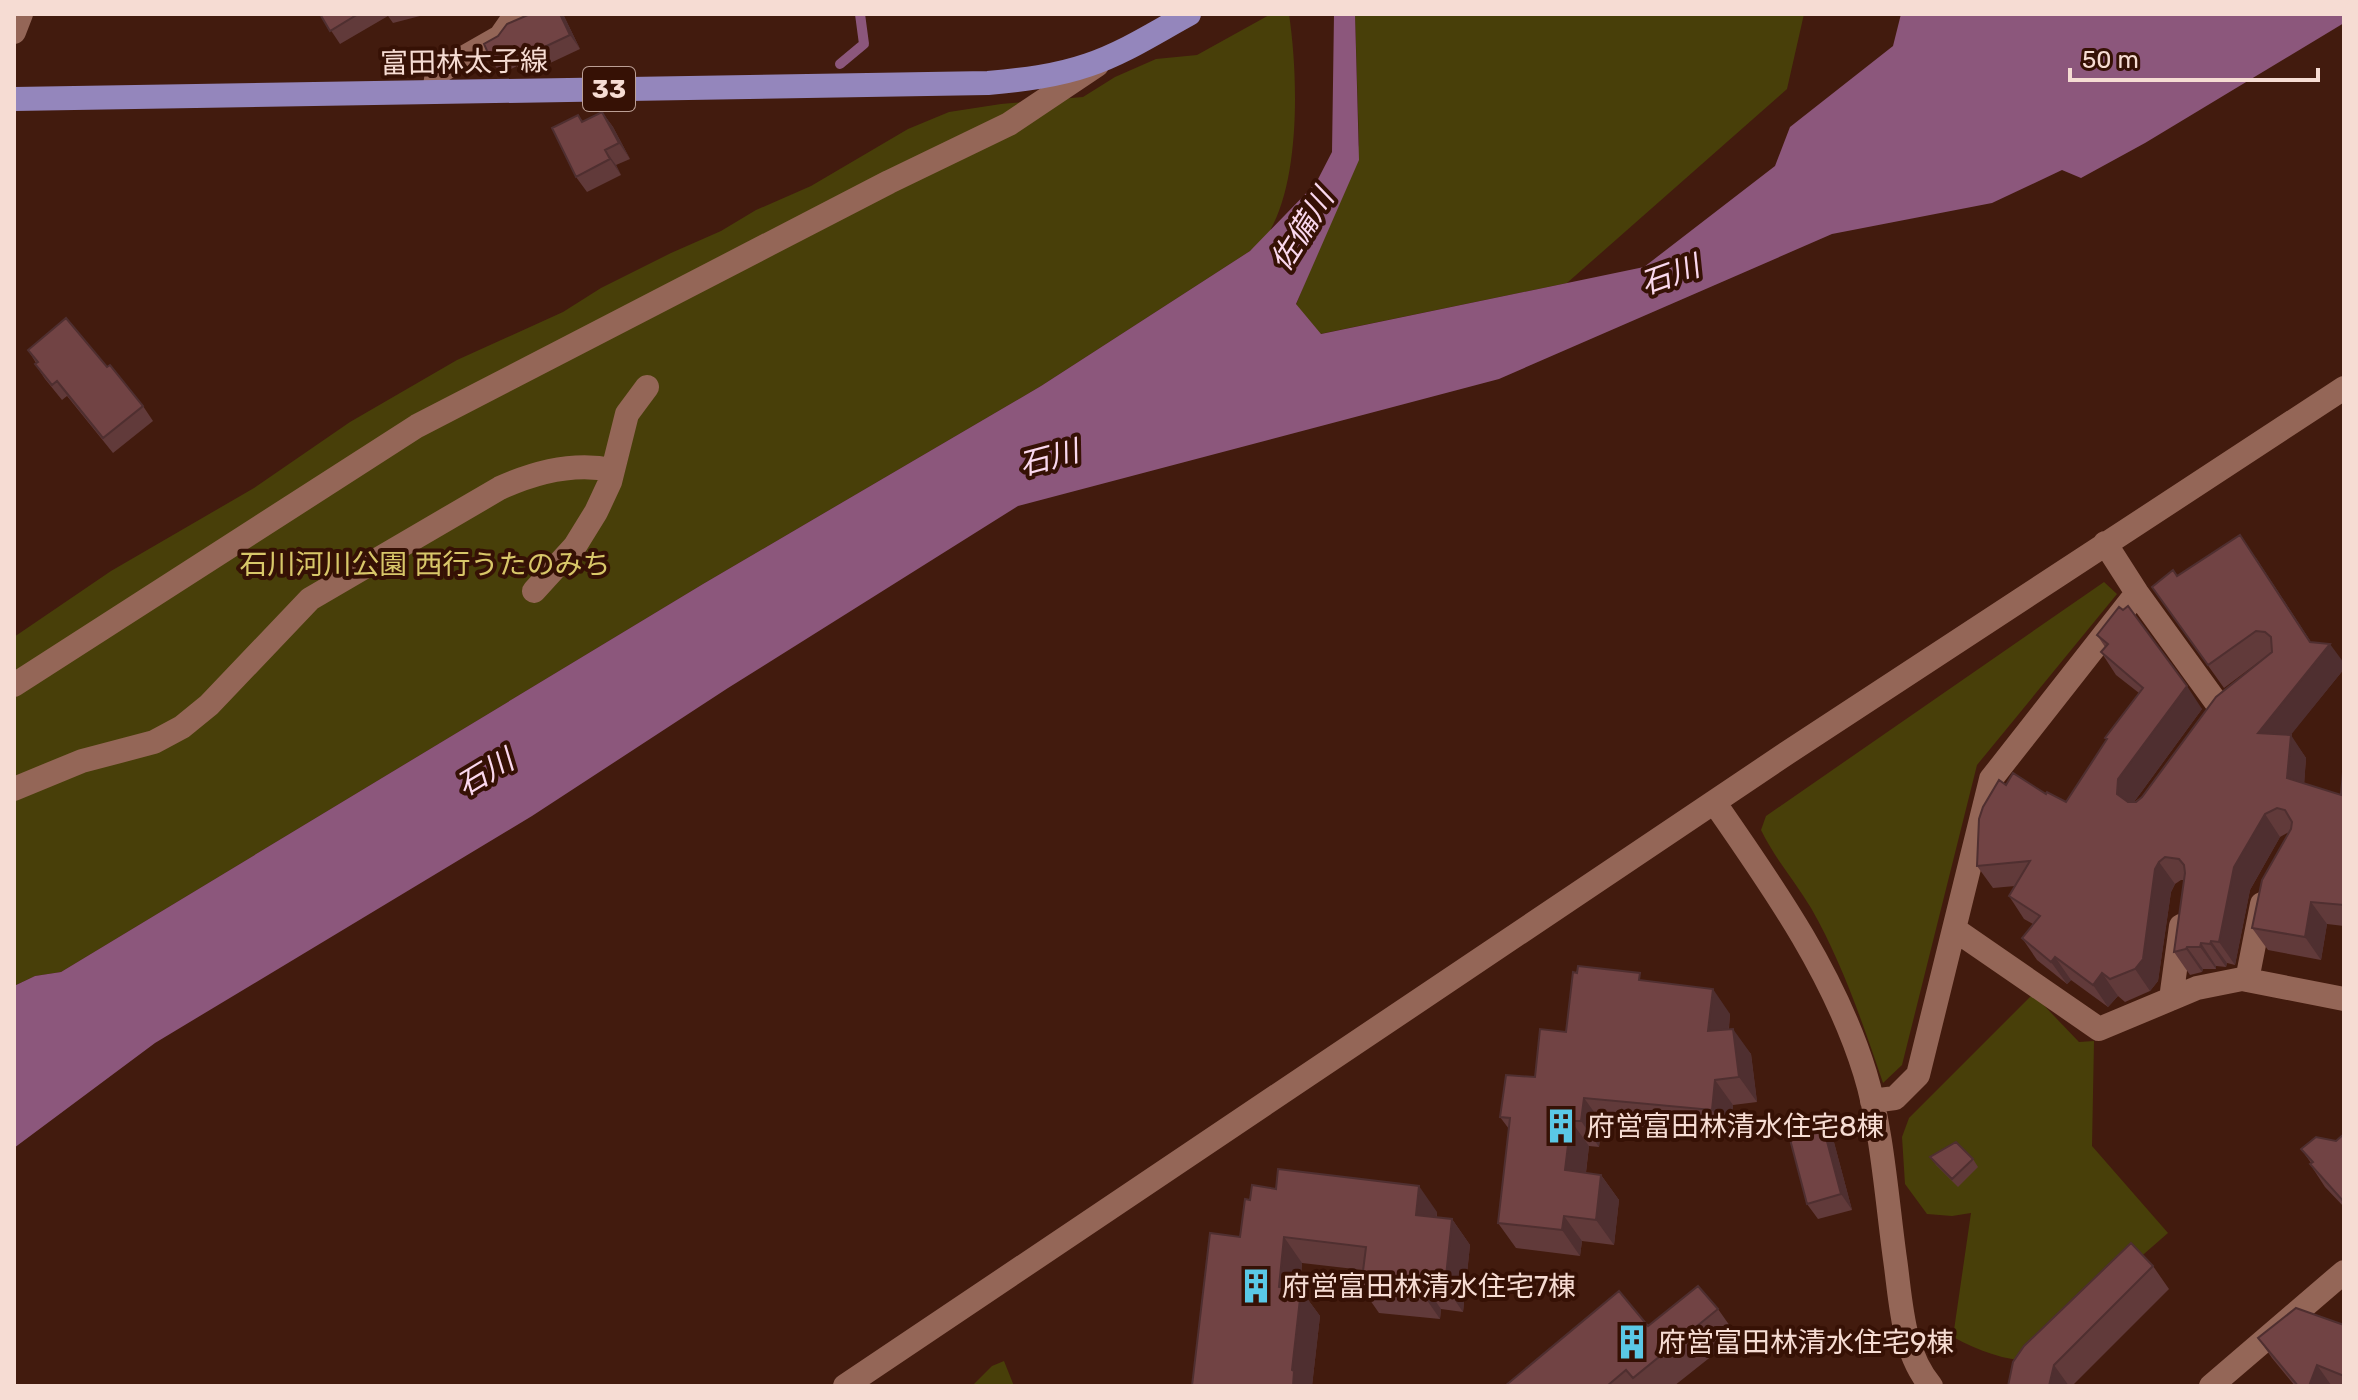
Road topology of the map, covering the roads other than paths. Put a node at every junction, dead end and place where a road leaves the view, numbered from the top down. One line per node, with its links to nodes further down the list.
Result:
1 (21, 14): 4 (street)
2 (516, 14): 6 (street)
3 (1189, 14): 5 (main road, 富田林太子線 / 33)
4 (14, 32)
5 (1109, 57): 6 (main road, 富田林太子線 / 33); 14 (street)
6 (434, 92): 7 (main road, 富田林太子線 / 33)
7 (14, 99)
8 (647, 387): 10 (street)
9 (2344, 388): 11 (street)
10 (612, 470): 12 (street); 16 (street)
11 (2105, 543): 13 (street); 17 (street)
12 (534, 591)
13 (2137, 593): 15 (street); 20 (street)
14 (14, 685)
15 (2242, 693)
16 (14, 789)
17 (1714, 802): 24 (street); 26 (street)
18 (2270, 884): 21 (street)
19 (2184, 909): 22 (street)
20 (1954, 929): 22 (street); 24 (street)
21 (2247, 980): 22 (street); 23 (street)
22 (2171, 999)
23 (2344, 999)
24 (1872, 1101): 27 (street)
25 (2344, 1272): 28 (street)
26 (845, 1386)
27 (1931, 1386)
28 (2211, 1386)

